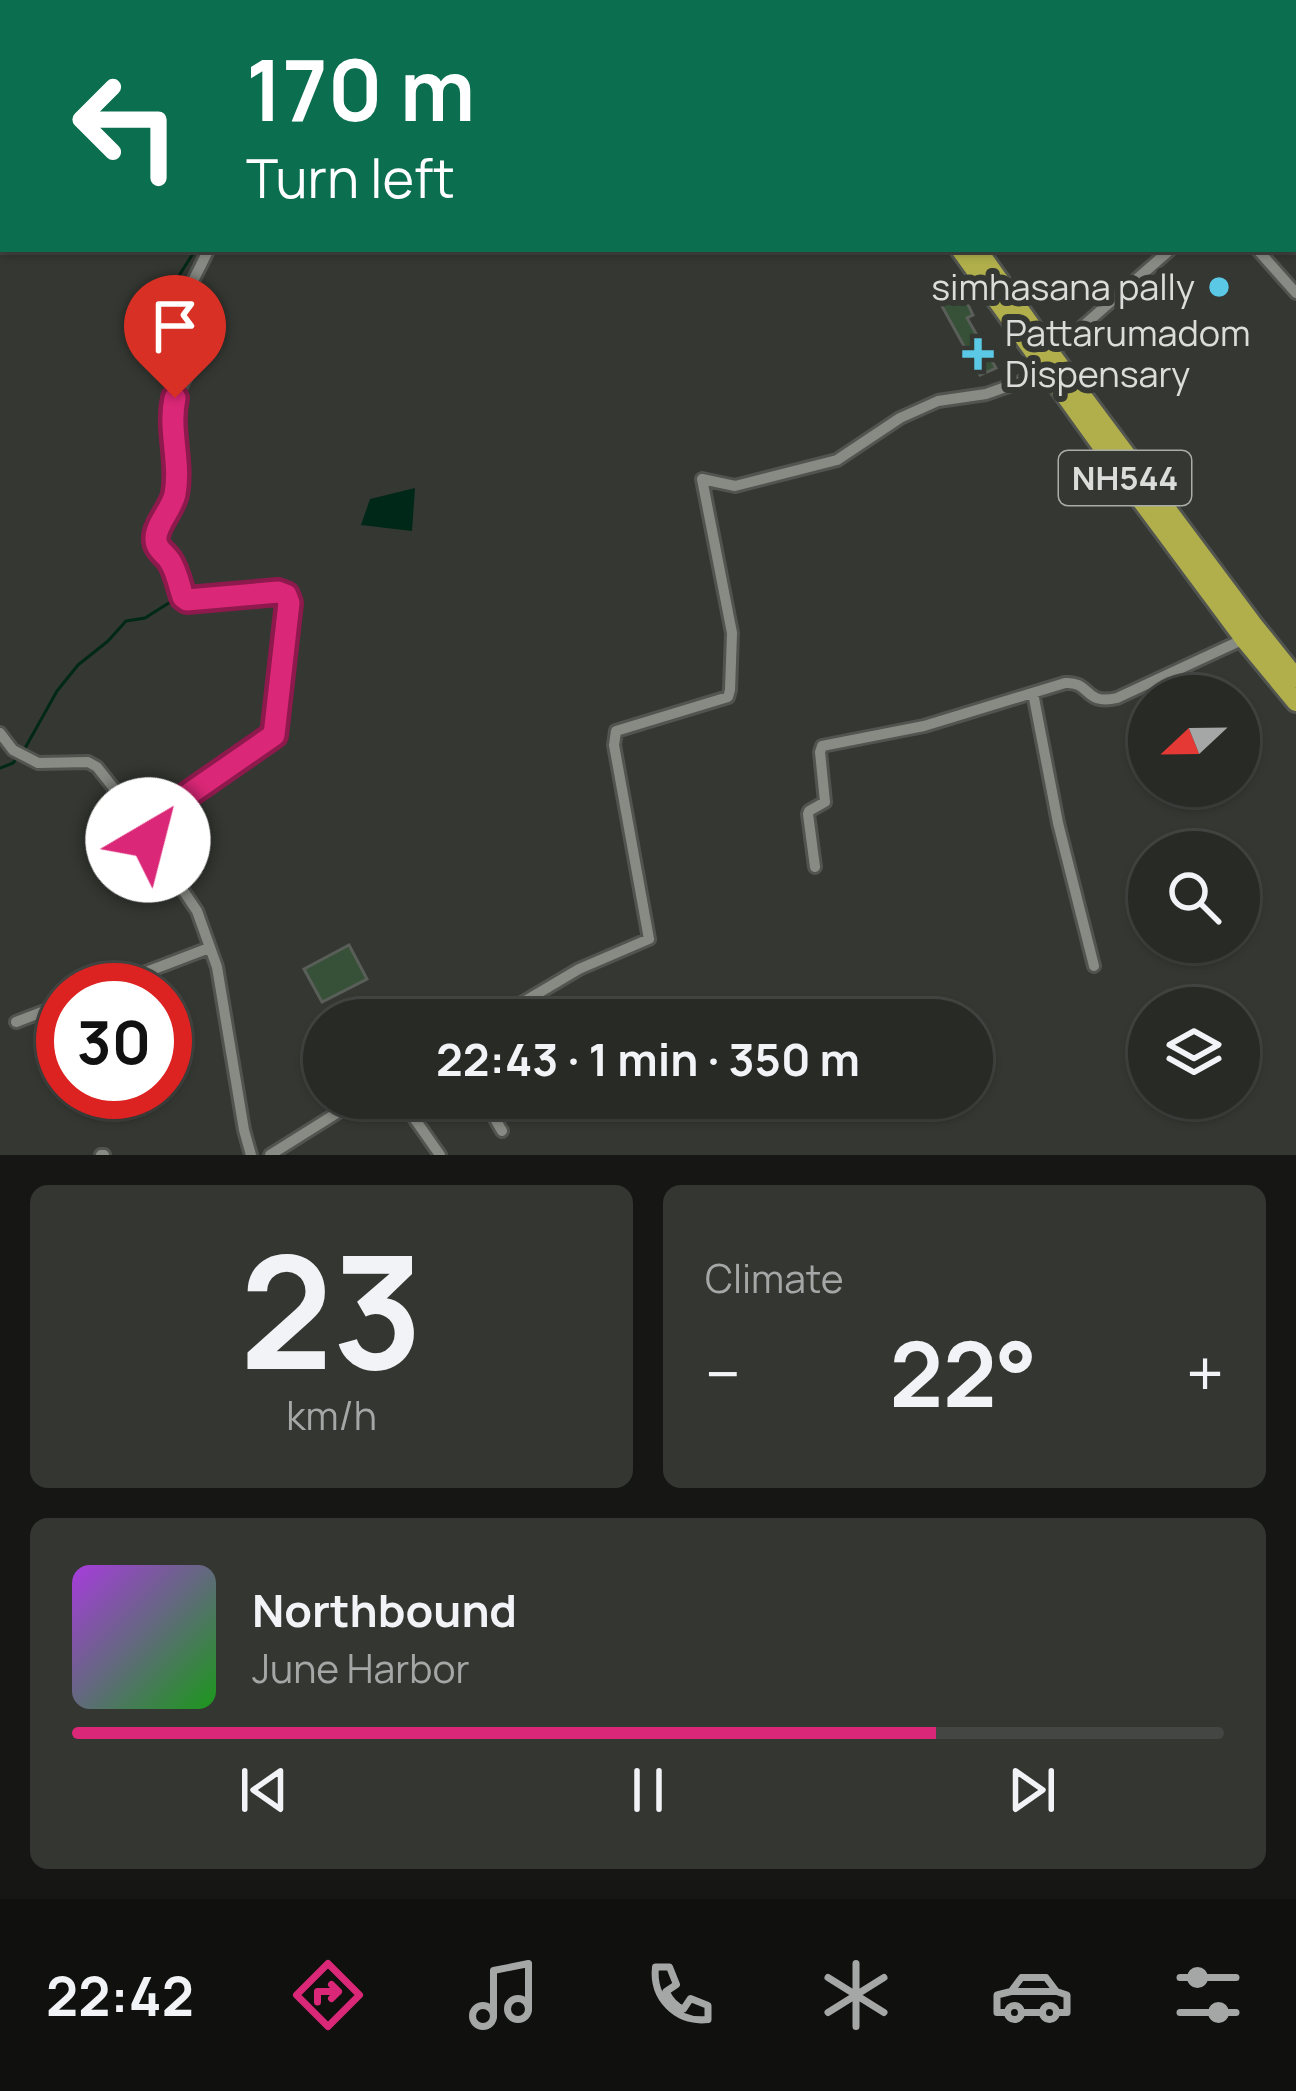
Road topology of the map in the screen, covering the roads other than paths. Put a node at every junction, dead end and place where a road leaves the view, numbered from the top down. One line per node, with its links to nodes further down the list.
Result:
1 (208, 252): 15 (street)
2 (962, 252): 7 (highway, NH544)
3 (979, 252): 7 (highway, NH544)
4 (1169, 252): 7 (street)
5 (1260, 252): 6 (street)
6 (1296, 293)
7 (1049, 363): 8 (highway, NH544); 9 (highway, NH544); 20 (street)
8 (1244, 639): 10 (street); 11 (highway, NH544)
9 (1296, 678)
10 (1033, 693): 16 (street); 19 (street)
11 (1296, 702)
12 (0, 733): 13 (street)
13 (13, 750): 14 (street); 15 (street)
14 (0, 756)
15 (140, 828): 17 (street)
16 (815, 867)
17 (208, 948): 18 (street); 28 (street)
18 (169, 963)
19 (1094, 966)
20 (529, 999)
21 (36, 1014): 22 (street)
22 (16, 1022)
23 (327, 1119): 27 (street)
24 (415, 1119): 29 (street)
25 (495, 1119): 26 (street)
26 (502, 1131)
27 (271, 1154)
28 (251, 1155)
29 (440, 1155)

